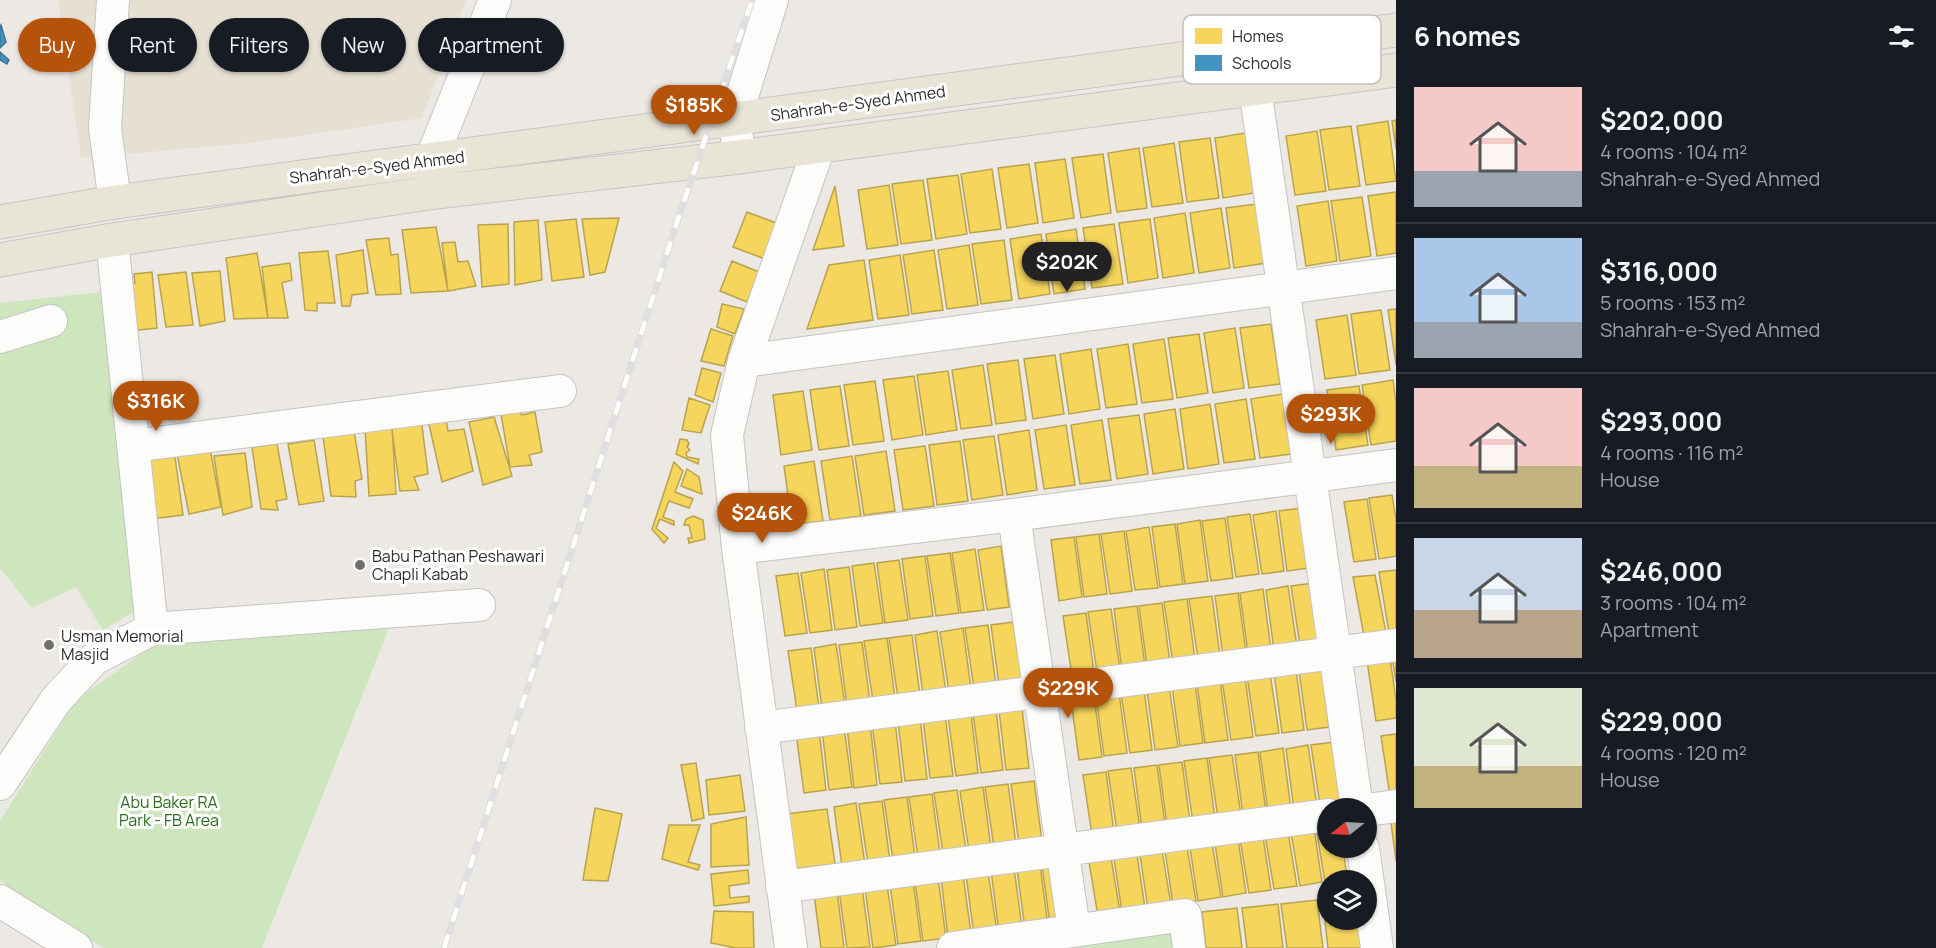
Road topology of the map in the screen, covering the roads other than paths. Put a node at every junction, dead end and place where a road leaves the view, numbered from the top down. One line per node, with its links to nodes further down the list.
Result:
1 (113, 0): 15 (street)
2 (495, 0): 14 (street)
3 (772, 0): 11 (street)
4 (1396, 30): 5 (main road, Shahrah-e-Syed Ahmed)
5 (1381, 32)
6 (1183, 59): 11 (main road, Shahrah-e-Syed Ahmed)
7 (1396, 70): 8 (main road, Shahrah-e-Syed Ahmed)
8 (1381, 72)
9 (1286, 84): 10 (main road, Shahrah-e-Syed Ahmed)
10 (1255, 88): 12 (main road, Shahrah-e-Syed Ahmed); 20 (street)
11 (735, 119): 13 (street); 14 (main road, Shahrah-e-Syed Ahmed)
12 (819, 147): 13 (main road, Shahrah-e-Syed Ahmed); 23 (street)
13 (739, 157): 14 (main road, Shahrah-e-Syed Ahmed)
14 (433, 176): 15 (main road, Shahrah-e-Syed Ahmed); 17 (main road, Shahrah-e-Syed Ahmed)
15 (115, 202): 16 (main road, Shahrah-e-Syed Ahmed)
16 (0, 222)
17 (112, 240): 18 (main road, Shahrah-e-Syed Ahmed); 25 (street)
18 (0, 260)
19 (1396, 273): 20 (street)
20 (1284, 289): 23 (street); 27 (street)
21 (51, 321): 22 (street)
22 (0, 337)
23 (744, 361): 29 (street)
24 (560, 391): 25 (street)
25 (133, 446): 31 (street)
26 (1396, 465): 27 (street)
27 (1311, 476): 28 (street); 33 (street)
28 (1014, 514): 29 (street); 34 (street)
29 (738, 548): 35 (street)
30 (479, 605): 31 (street)
31 (152, 629): 36 (street)
32 (1396, 645): 33 (street)
33 (1335, 653): 34 (street); 37 (street)
34 (1039, 692): 35 (street); 41 (street)
35 (761, 728): 43 (street)
36 (0, 784)
37 (1356, 798)
38 (1396, 806): 39 (street)
39 (1377, 809)
40 (1317, 816): 41 (street)
41 (1062, 850): 43 (street); 45 (street)
42 (1364, 858): 50 (street)
43 (782, 887): 47 (street)
44 (0, 901): 46 (street)
45 (1074, 930): 48 (street); 49 (street)
46 (76, 948)
47 (790, 948)
48 (953, 948)
49 (1189, 948)
50 (1377, 948)

